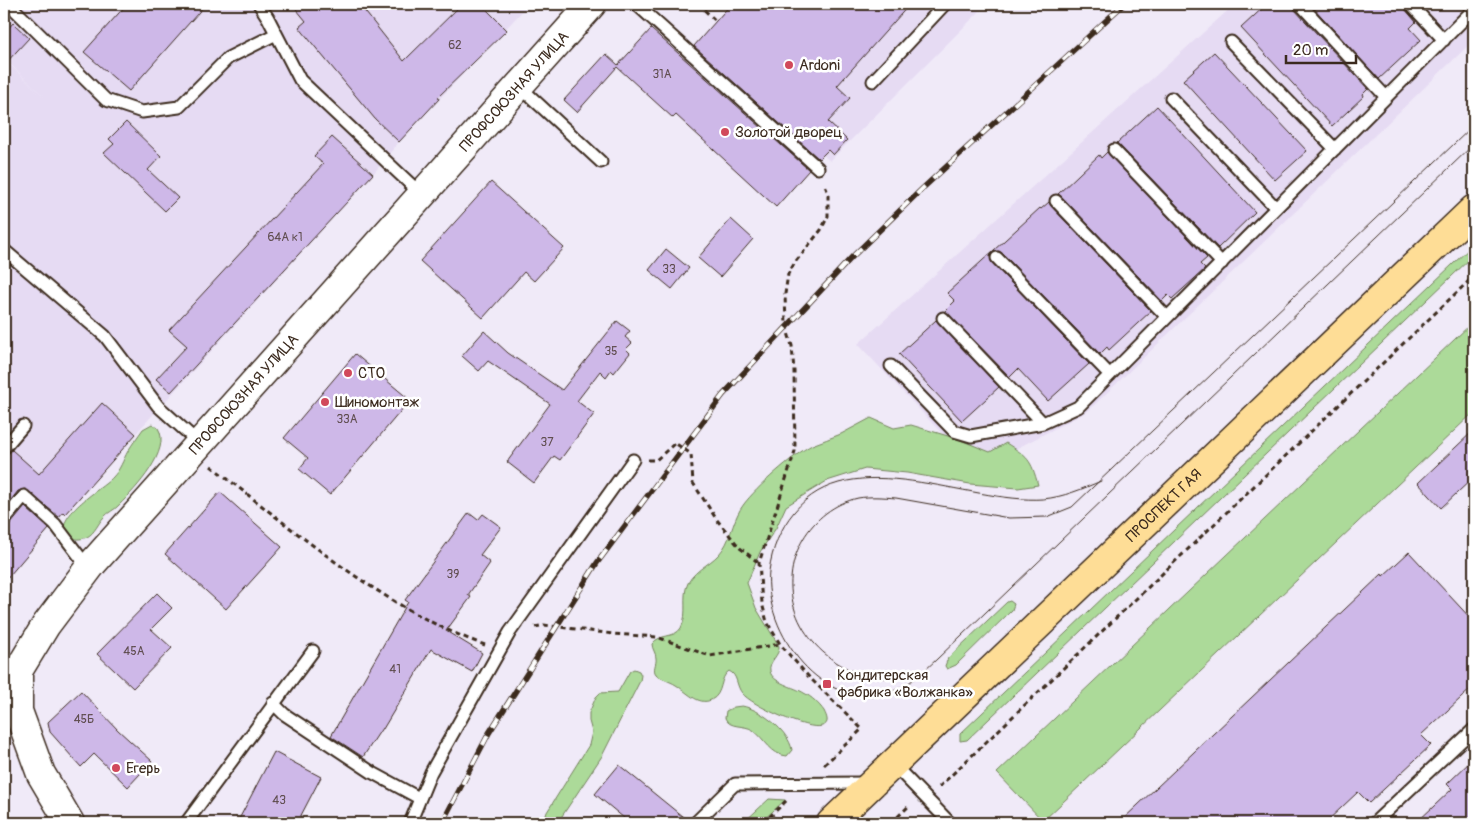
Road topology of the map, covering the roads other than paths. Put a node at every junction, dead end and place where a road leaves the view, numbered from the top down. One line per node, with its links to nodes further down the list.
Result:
1 (9, 4): 9 (lane)
2 (259, 4): 9 (lane)
3 (592, 4): 13 (street, ПРОФСОЮЗНАЯ УЛИЦА)
4 (636, 4): 19 (lane)
5 (945, 4): 12 (lane)
6 (1300, 4): 14 (lane)
7 (1410, 4): 10 (lane)
8 (1474, 8): 10 (lane)
9 (276, 34): 20 (lane)
10 (1444, 40): 14 (lane)
11 (1230, 42): 16 (lane)
12 (874, 81)
13 (519, 86): 18 (lane); 20 (street, ПРОФСОЮЗНАЯ УЛИЦА)
14 (1386, 97): 16 (lane)
15 (1171, 98): 22 (lane)
16 (1335, 149): 22 (lane)
17 (1114, 150): 26 (lane)
18 (601, 162)
19 (818, 168)
20 (422, 195): 34 (street, ПРОФСОЮЗНАЯ УЛИЦА)
21 (1056, 201): 27 (lane)
22 (1276, 208): 26 (lane)
23 (1474, 209): 41 (main road, ПРОСПЕКТ ГАЯ)
24 (4, 250): 34 (lane)
25 (997, 258): 30 (lane)
26 (1222, 263): 27 (lane)
27 (1167, 317): 30 (lane)
28 (944, 318): 31 (lane)
29 (891, 366): 31 (lane)
30 (1110, 375): 31 (lane)
31 (1043, 423)
32 (23, 426): 33 (lane)
33 (4, 448)
34 (196, 448): 37 (street, ПРОФСОЮЗНАЯ УЛИЦА)
35 (633, 460): 43 (lane)
36 (4, 520): 37 (lane)
37 (89, 569): 44 (street, ПРОФСОЮЗНАЯ УЛИЦА)
38 (313, 650): 39 (lane)
39 (273, 703): 43 (lane); 45 (lane)
40 (1474, 729): 50 (lane)
41 (893, 764): 42 (main road, ПРОСПЕКТ ГАЯ); 49 (lane)
42 (873, 783): 47 (lane); 48 (main road, ПРОСПЕКТ ГАЯ)
43 (419, 798): 46 (lane)
44 (70, 823)
45 (186, 823)
46 (410, 823)
47 (695, 823)
48 (831, 823)
49 (950, 823)
50 (1374, 823)

